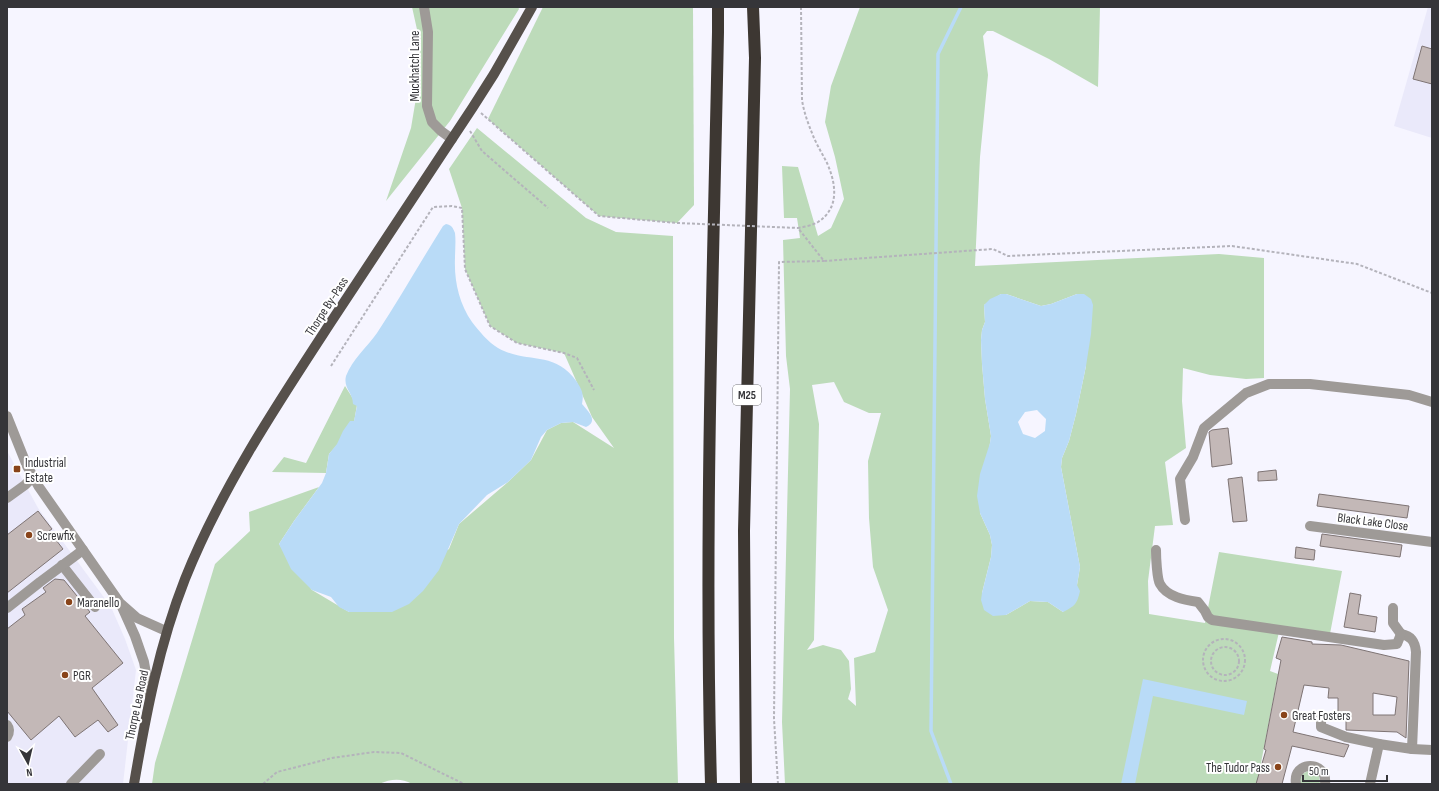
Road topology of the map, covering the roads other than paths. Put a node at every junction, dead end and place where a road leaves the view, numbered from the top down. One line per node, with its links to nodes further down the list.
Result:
1 (424, 7): 5 (street, Muckhatch Lane)
2 (532, 7): 5 (main road, Thorpe By-Pass)
3 (718, 7): 32 (highway)
4 (753, 7): 33 (highway, M25)
5 (452, 139): 20 (main road, Thorpe By-Pass)
6 (1432, 402): 10 (street)
7 (7, 416): 8 (street)
8 (33, 477): 9 (street); 13 (street)
9 (7, 498)
10 (1185, 520)
11 (1310, 526): 12 (street, Black Lake Close)
12 (1432, 542)
13 (82, 550): 15 (street); 16 (street)
14 (1156, 550): 21 (street)
15 (62, 566): 17 (street); 18 (street)
16 (120, 603): 20 (street); 22 (street)
17 (95, 606)
18 (7, 608)
19 (1393, 608): 21 (street)
20 (166, 631): 22 (main road, Thorpe Lea Road)
21 (1400, 634): 27 (street)
22 (150, 696): 31 (main road, Thorpe Lea Road)
23 (1321, 718): 26 (street)
24 (7, 725): 25 (street)
25 (7, 737)
26 (1379, 744): 27 (street); 36 (street)
27 (1412, 748): 28 (street)
28 (1432, 750)
29 (100, 754): 30 (street)
30 (71, 784)
31 (134, 784)
32 (711, 784)
33 (746, 784)
34 (1296, 784): 35 (street)
35 (1325, 784)
36 (1370, 784)

